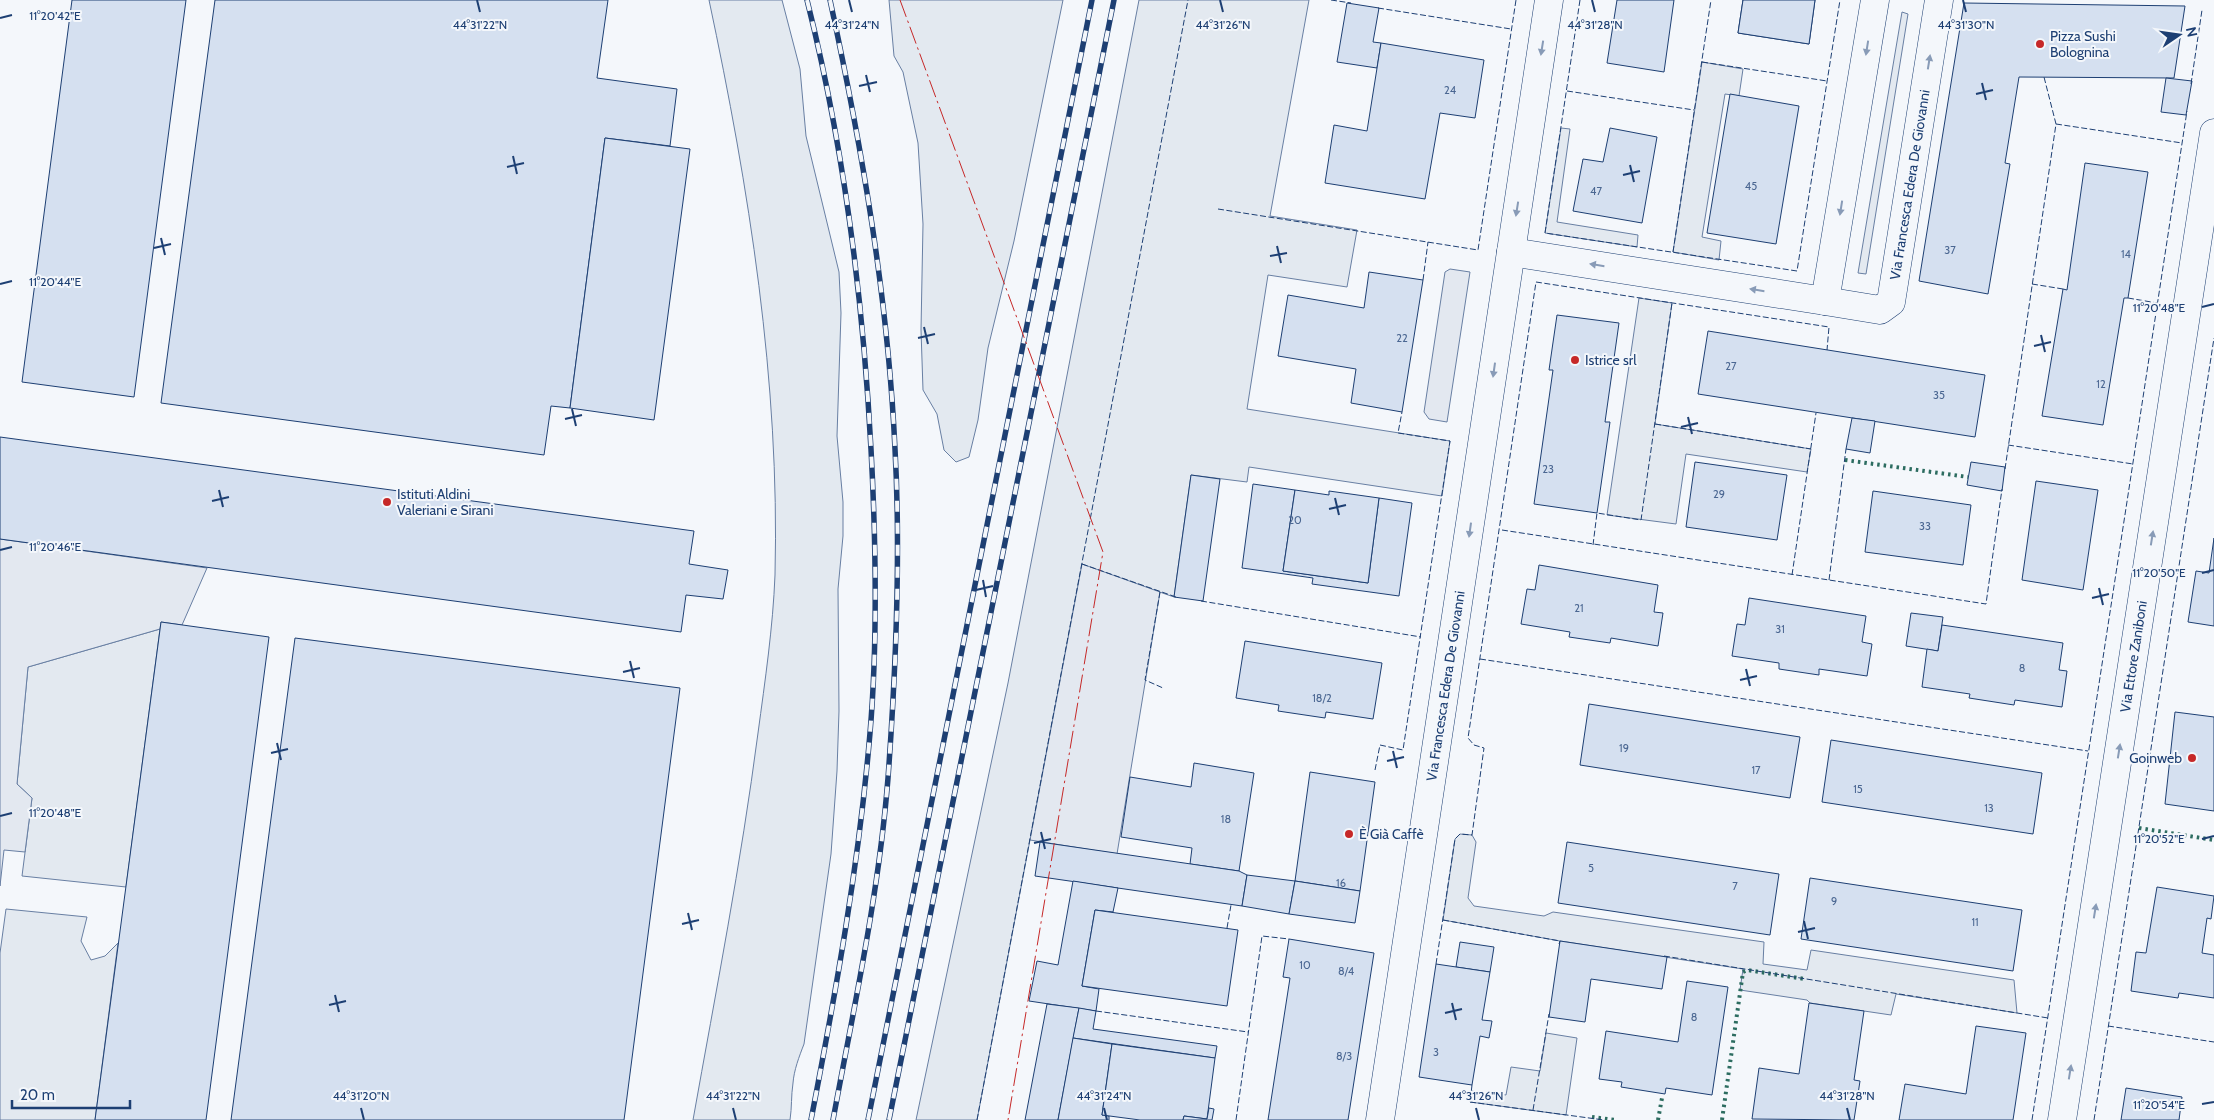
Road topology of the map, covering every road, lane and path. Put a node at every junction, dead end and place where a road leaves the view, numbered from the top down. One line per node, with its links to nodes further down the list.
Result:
1 (1549, 0): 5 (street, Via Francesca Edera De Giovanni, one-way to 5)
2 (1875, 0): 6 (street, one-way to 6)
3 (1939, 0): 6 (street, Via Francesca Edera De Giovanni, one-way to 3)
4 (2214, 133): 8 (street, Via Ettore Zaniboni, one-way to 4)
5 (1511, 252): 6 (street, Via Francesca Edera De Giovanni, one-way to 5); 7 (street, Via Francesca Edera De Giovanni, one-way to 7)
6 (1825, 301)
7 (1380, 1120)
8 (2062, 1120)

